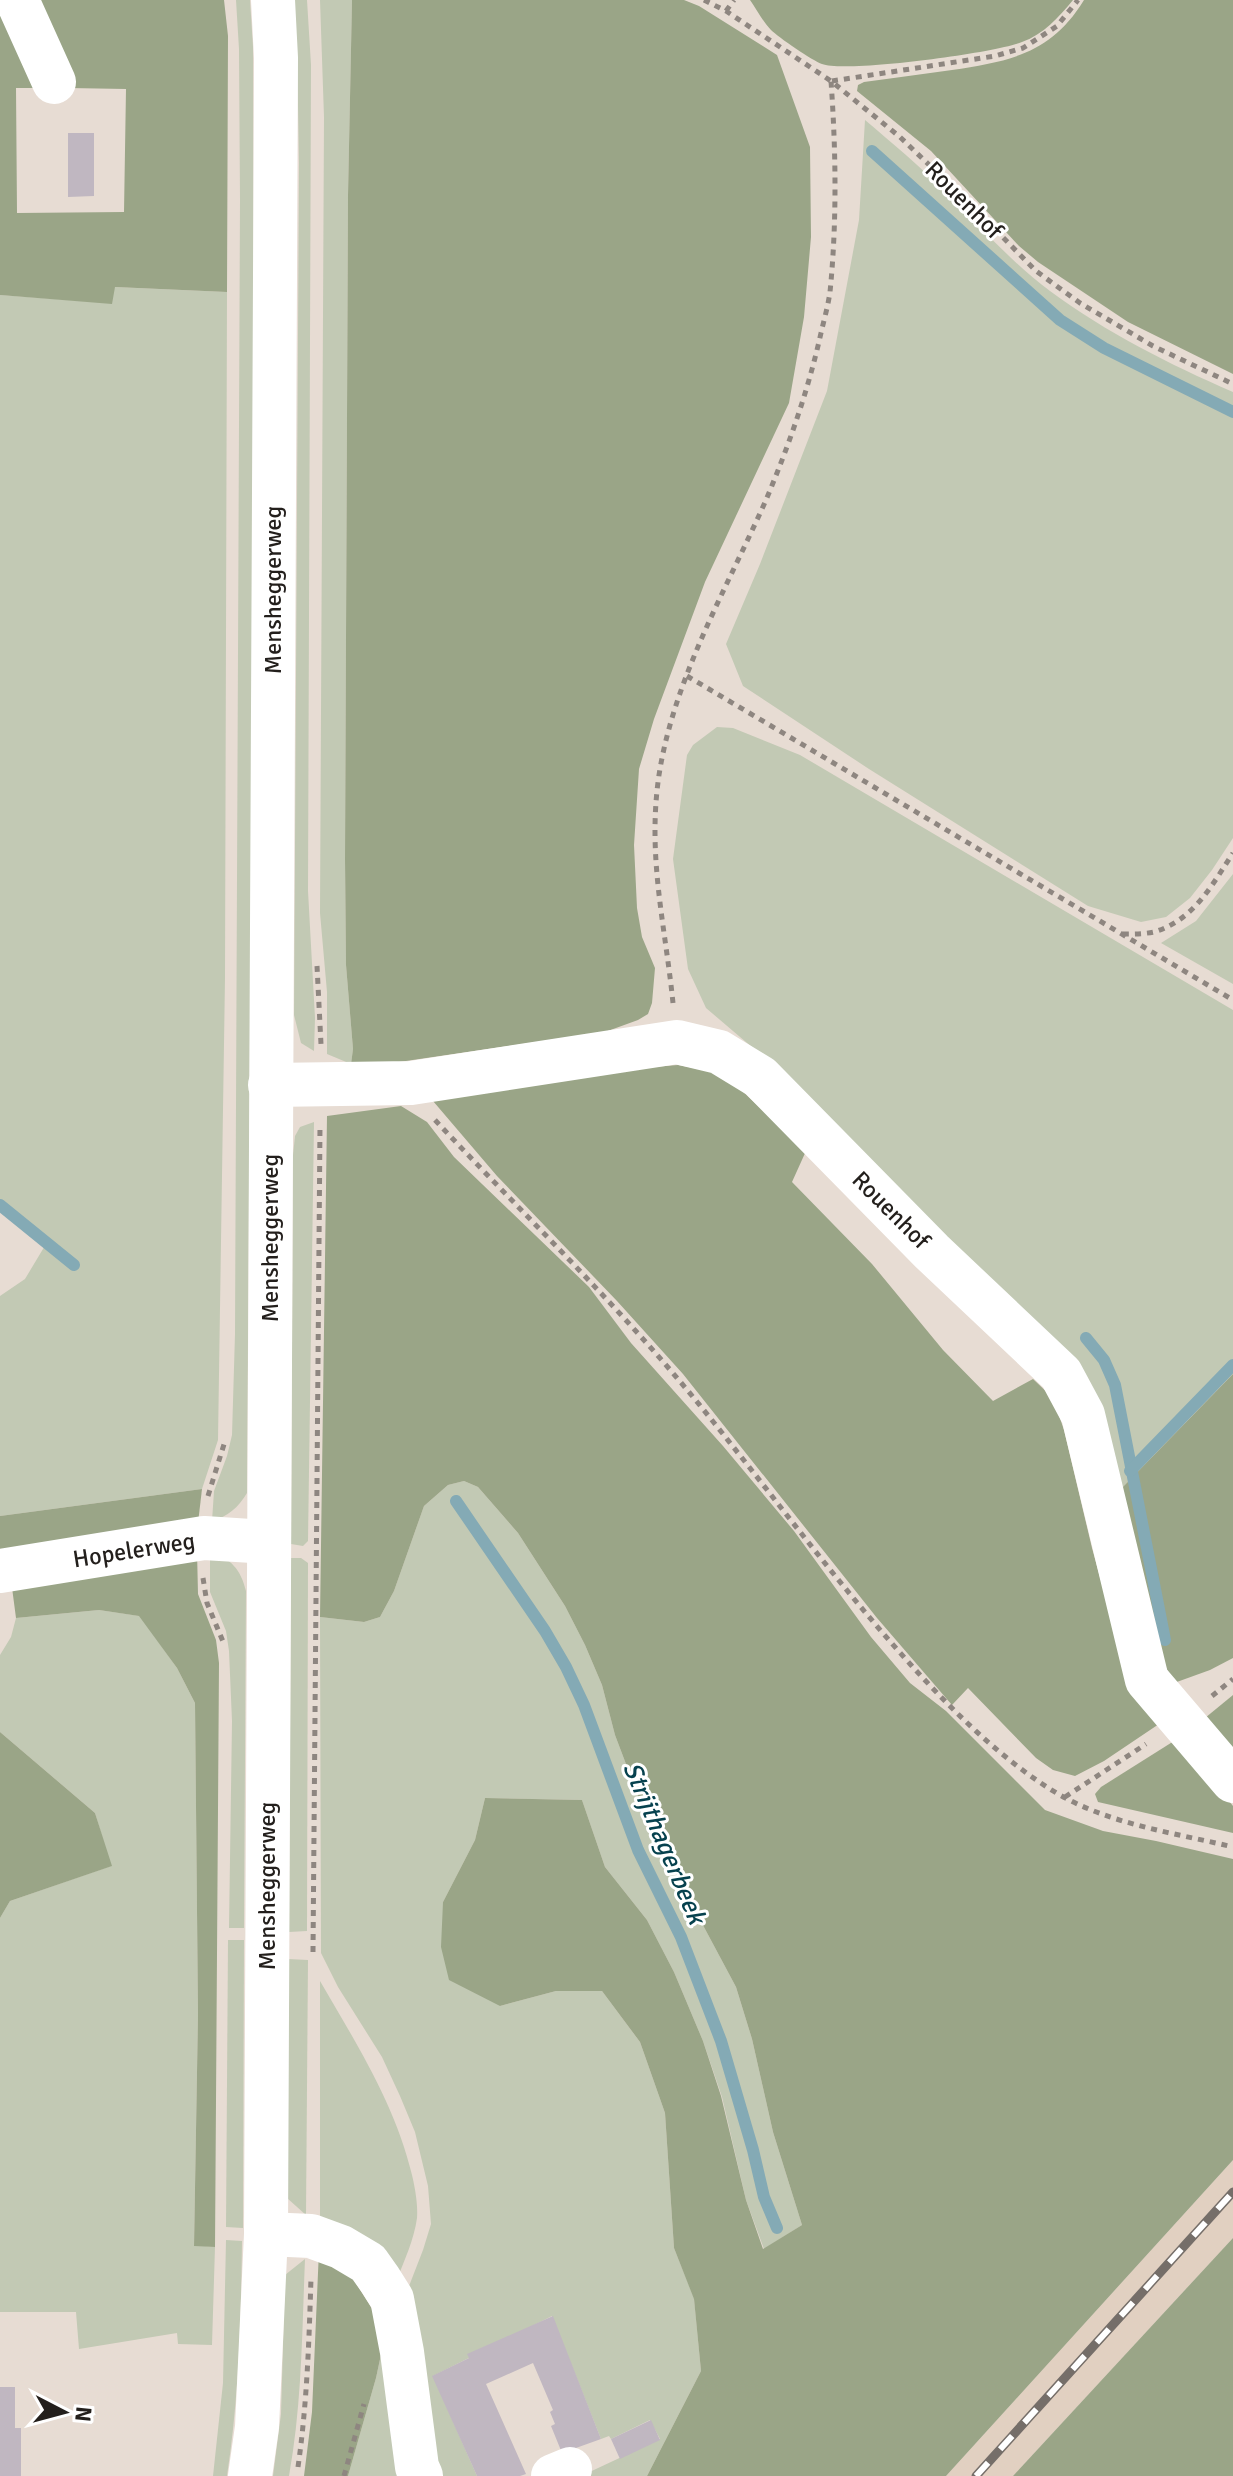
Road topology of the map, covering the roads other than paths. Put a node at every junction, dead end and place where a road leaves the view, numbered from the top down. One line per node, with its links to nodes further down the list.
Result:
1 (17, 0): 3 (main road)
2 (273, 0): 4 (main road, Mensheggerweg)
3 (54, 82)
4 (270, 1085): 5 (main road, Mensheggerweg); 7 (main road, Rouenhof)
5 (269, 1542): 6 (main road, Hopelerweg); 8 (main road, Mensheggerweg)
6 (0, 1571)
7 (1233, 1781)
8 (266, 2234): 9 (main road, Mensheggerweg); 10 (main road)
9 (250, 2476)
10 (421, 2476)

